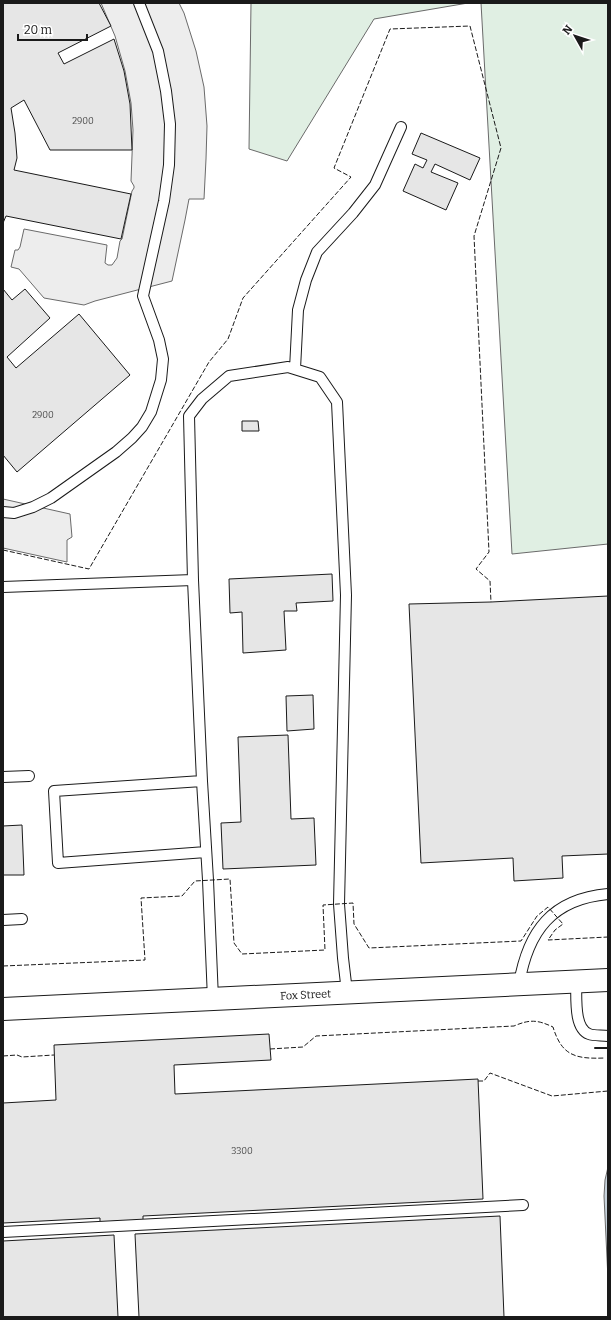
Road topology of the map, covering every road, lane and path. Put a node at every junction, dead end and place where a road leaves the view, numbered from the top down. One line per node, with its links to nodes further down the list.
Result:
1 (139, 3): 4 (lane)
2 (402, 127): 3 (lane)
3 (296, 369): 5 (lane); 17 (lane)
4 (3, 512)
5 (193, 580): 6 (lane); 9 (lane)
6 (3, 587)
7 (29, 776): 8 (lane)
8 (3, 777)
9 (202, 781): 10 (lane); 10 (lane)
10 (206, 852): 18 (lane)
11 (608, 894): 16 (lane)
12 (22, 918): 13 (lane)
13 (3, 920)
14 (608, 980): 15 (street, Fox Street)
15 (576, 981): 16 (street, Fox Street); 20 (lane)
16 (519, 984): 17 (street, Fox Street)
17 (347, 992): 18 (street, Fox Street)
18 (212, 999): 19 (street, Fox Street)
19 (3, 1009)
20 (608, 1036)
21 (523, 1205): 22 (lane)
22 (3, 1232)

